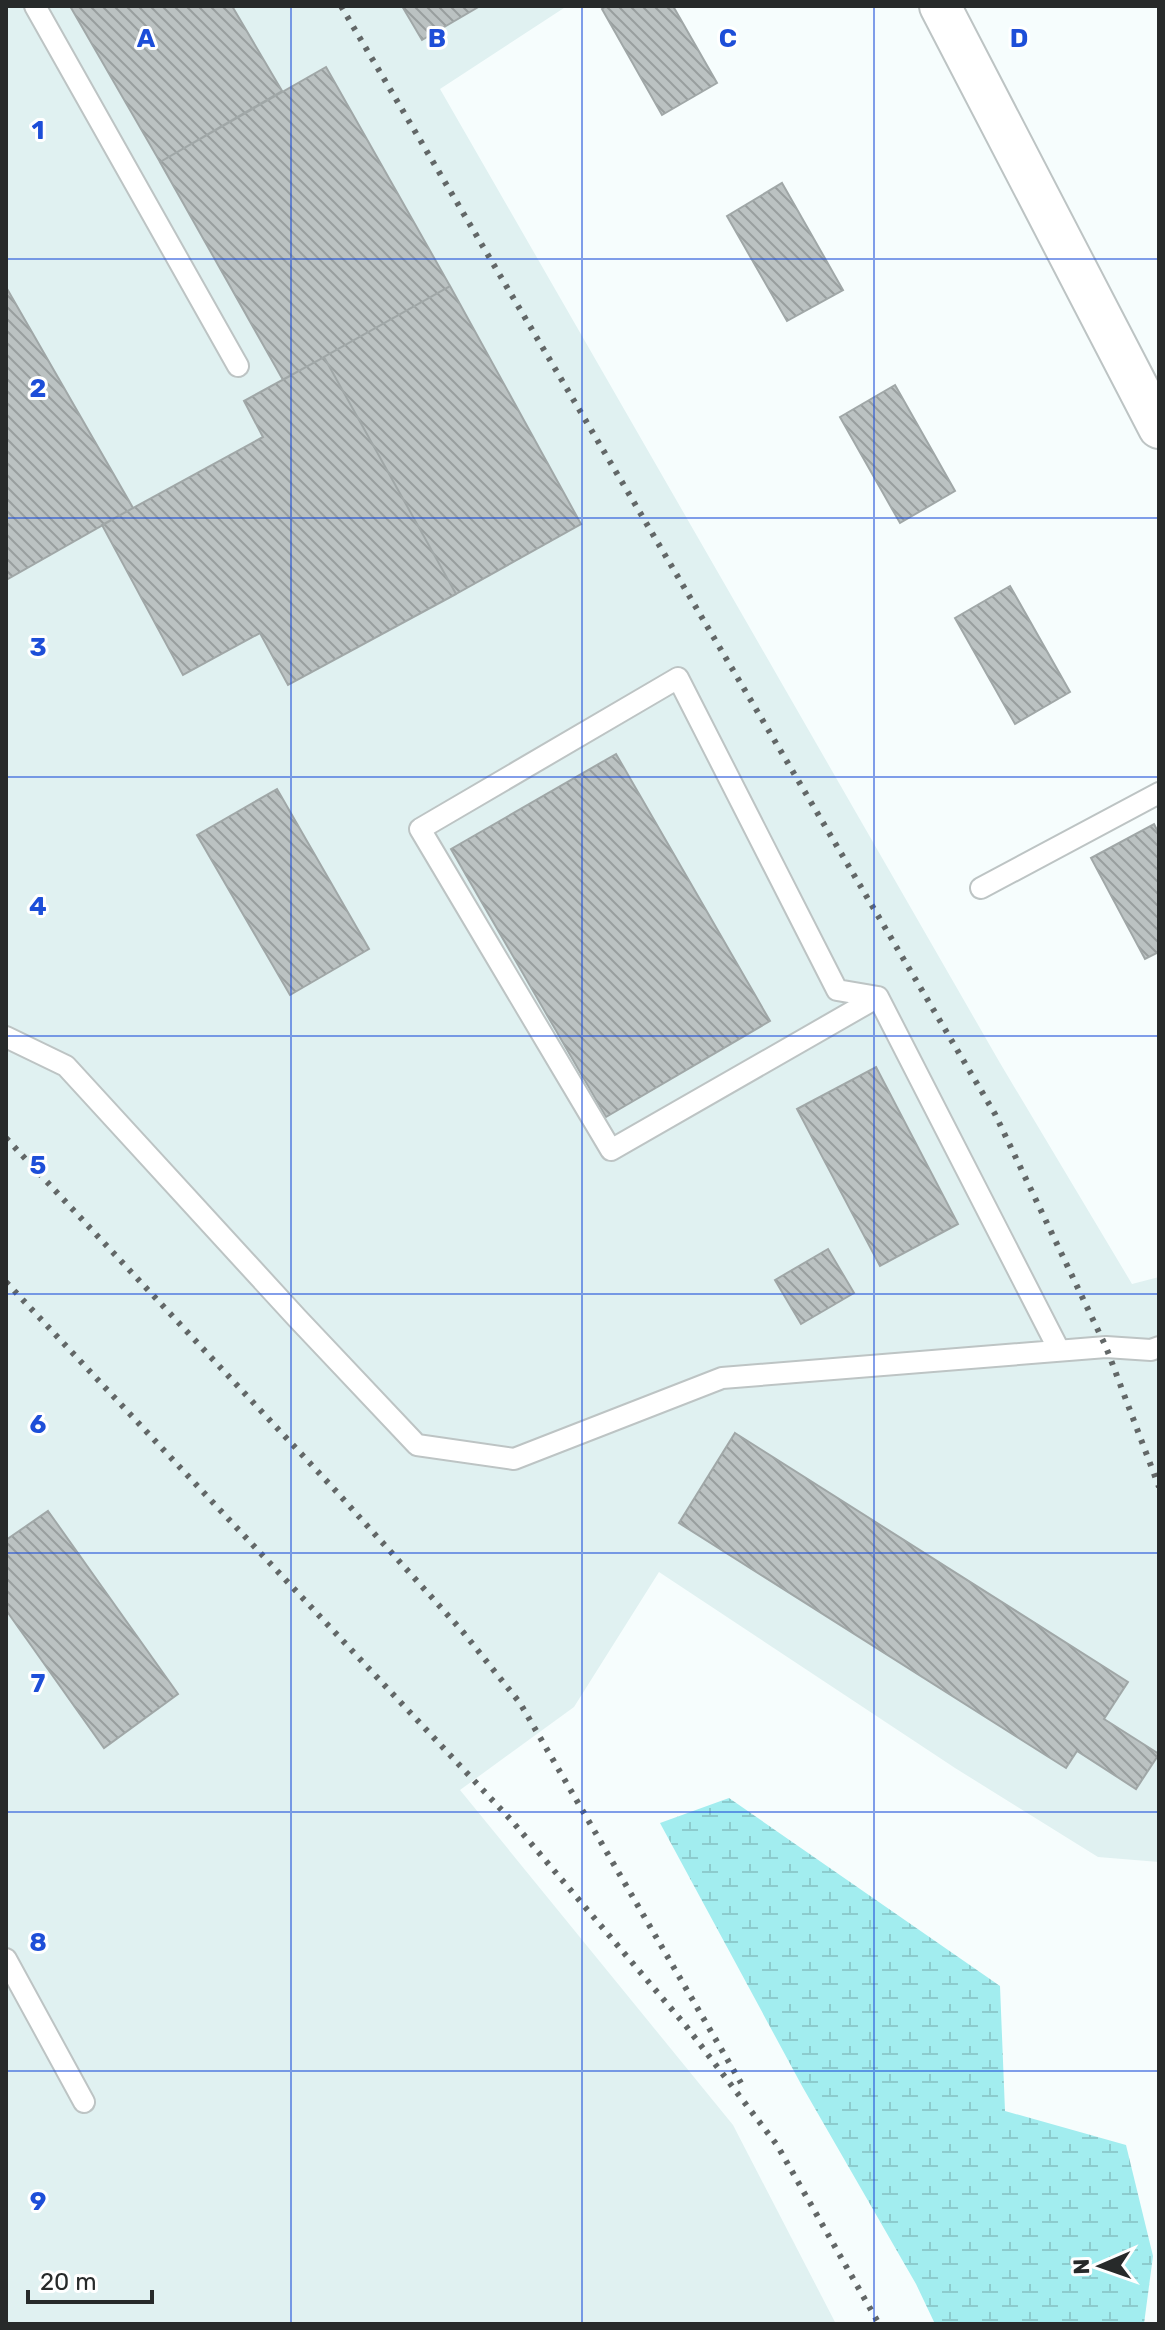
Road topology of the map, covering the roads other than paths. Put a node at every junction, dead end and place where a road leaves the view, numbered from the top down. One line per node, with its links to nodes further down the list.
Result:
1 (35, 6): 3 (lane)
2 (940, 6): 4 (street)
3 (238, 366)
4 (1159, 428)
5 (1159, 793): 6 (lane)
6 (981, 888)
7 (878, 997): 7 (lane); 10 (lane)
8 (6, 1037): 10 (lane)
9 (1159, 1347): 10 (lane)
10 (1059, 1350)
11 (6, 1959): 12 (lane)
12 (84, 2102)

